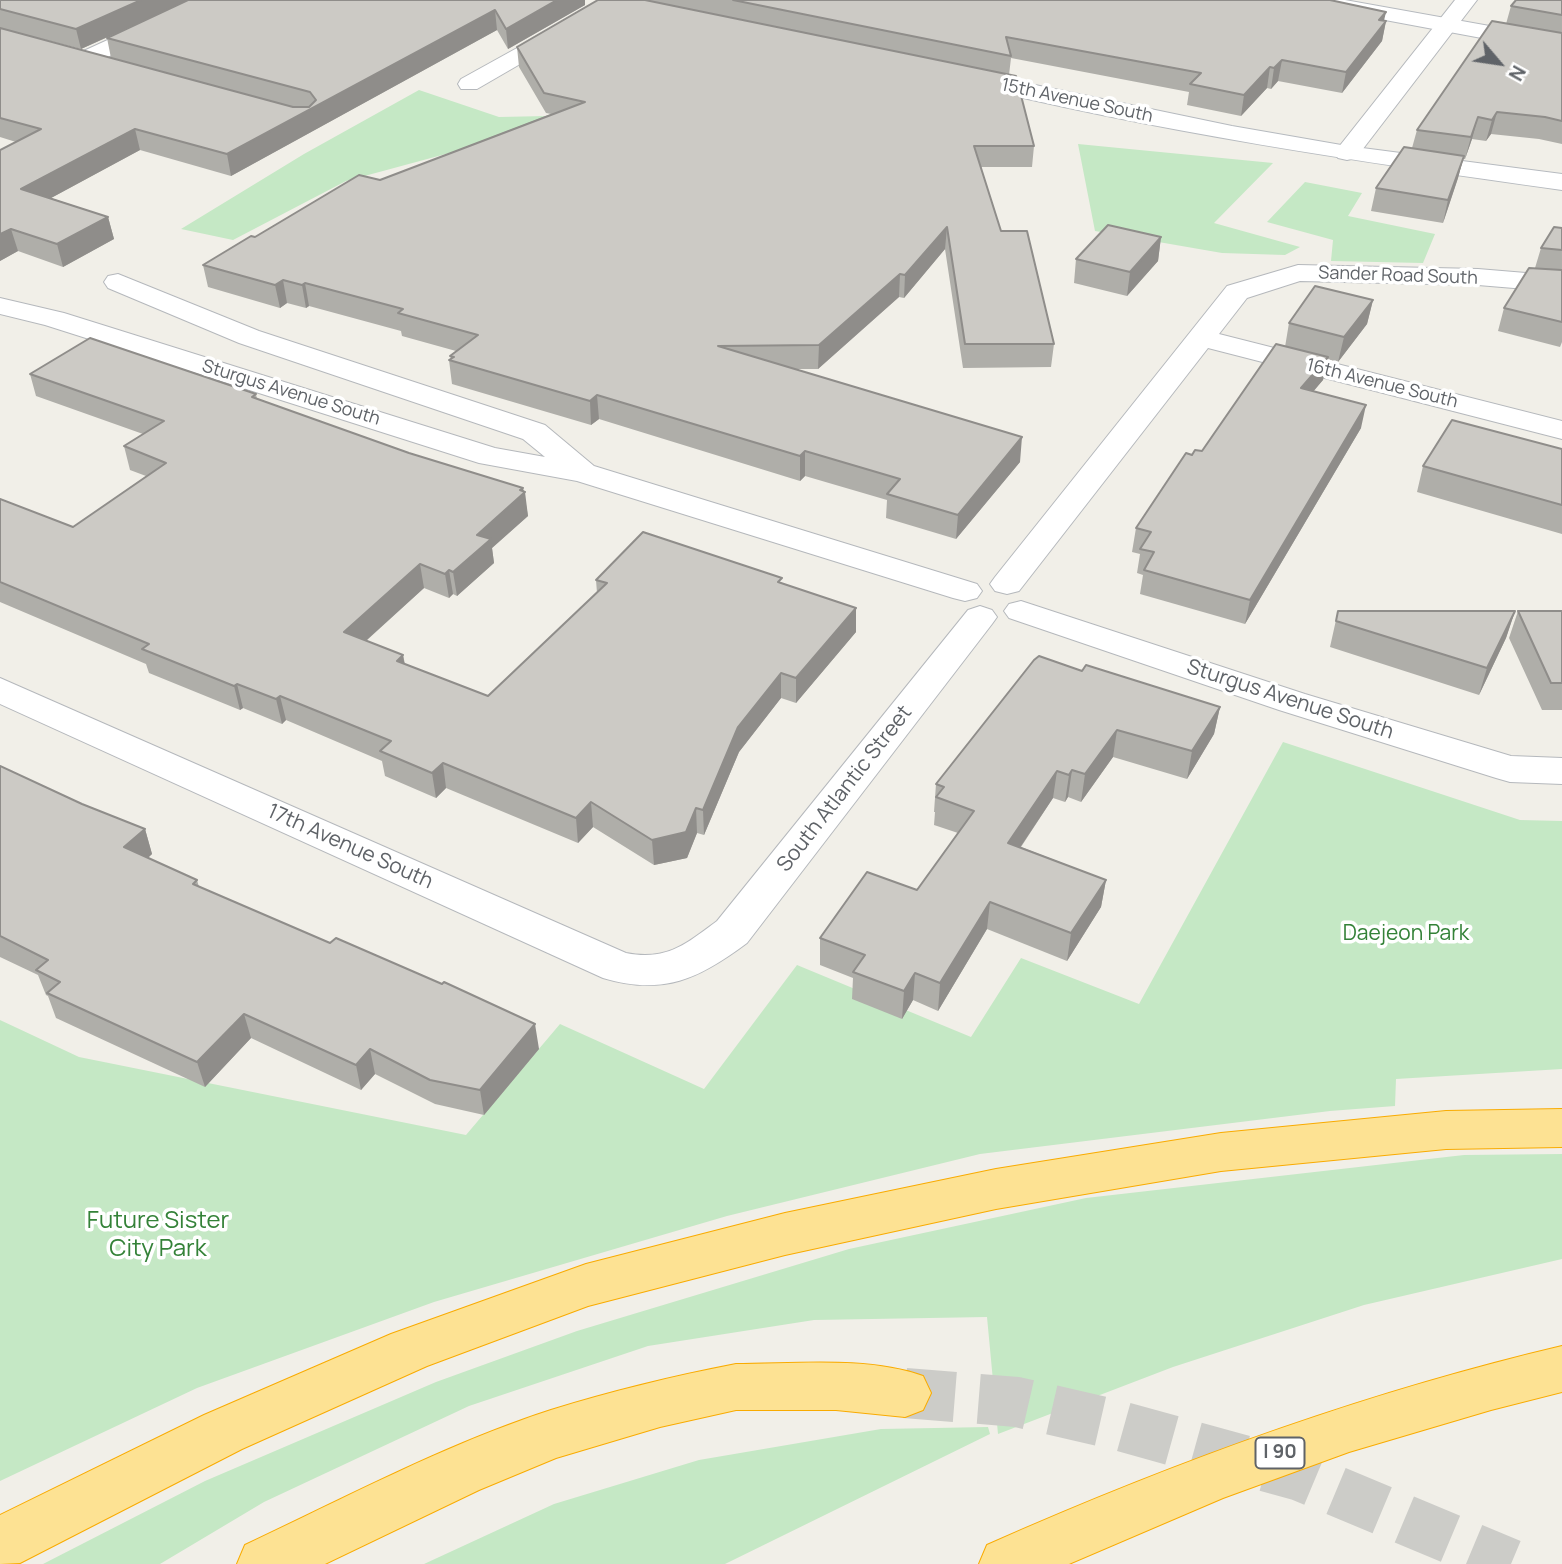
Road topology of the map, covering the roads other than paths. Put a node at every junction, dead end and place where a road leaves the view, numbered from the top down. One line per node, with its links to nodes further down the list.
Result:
1 (212, 0): 7 (street)
2 (1310, 0): 5 (street)
3 (1466, 0): 5 (street)
4 (587, 15): 9 (street)
5 (1447, 25): 6 (street); 10 (street)
6 (1562, 46)
7 (112, 67)
8 (947, 74): 10 (street, 15th Avenue South)
9 (469, 84)
10 (1347, 153): 11 (street, 15th Avenue South)
11 (1562, 182)
12 (118, 282): 17 (street, Sturgus Avenue South)
13 (1562, 284): 15 (street, Sander Road South)
14 (0, 306): 17 (street, Sturgus Avenue South)
15 (1202, 338): 16 (street, 16th Avenue South); 18 (street)
16 (1562, 430)
17 (583, 473): 19 (street, Sturgus Avenue South)
18 (1014, 598): 19 (street); 21 (street, Sturgus Avenue South)
19 (973, 604): 22 (street, South Atlantic Street)
20 (0, 690): 22 (street, 17th Avenue South)
21 (1562, 771)
22 (703, 955)
23 (1562, 1128): 26 (highway)
24 (1562, 1369): 28 (highway, I 90)
25 (905, 1393): 27 (highway)
26 (0, 1544)
27 (265, 1564)
28 (1007, 1564)

